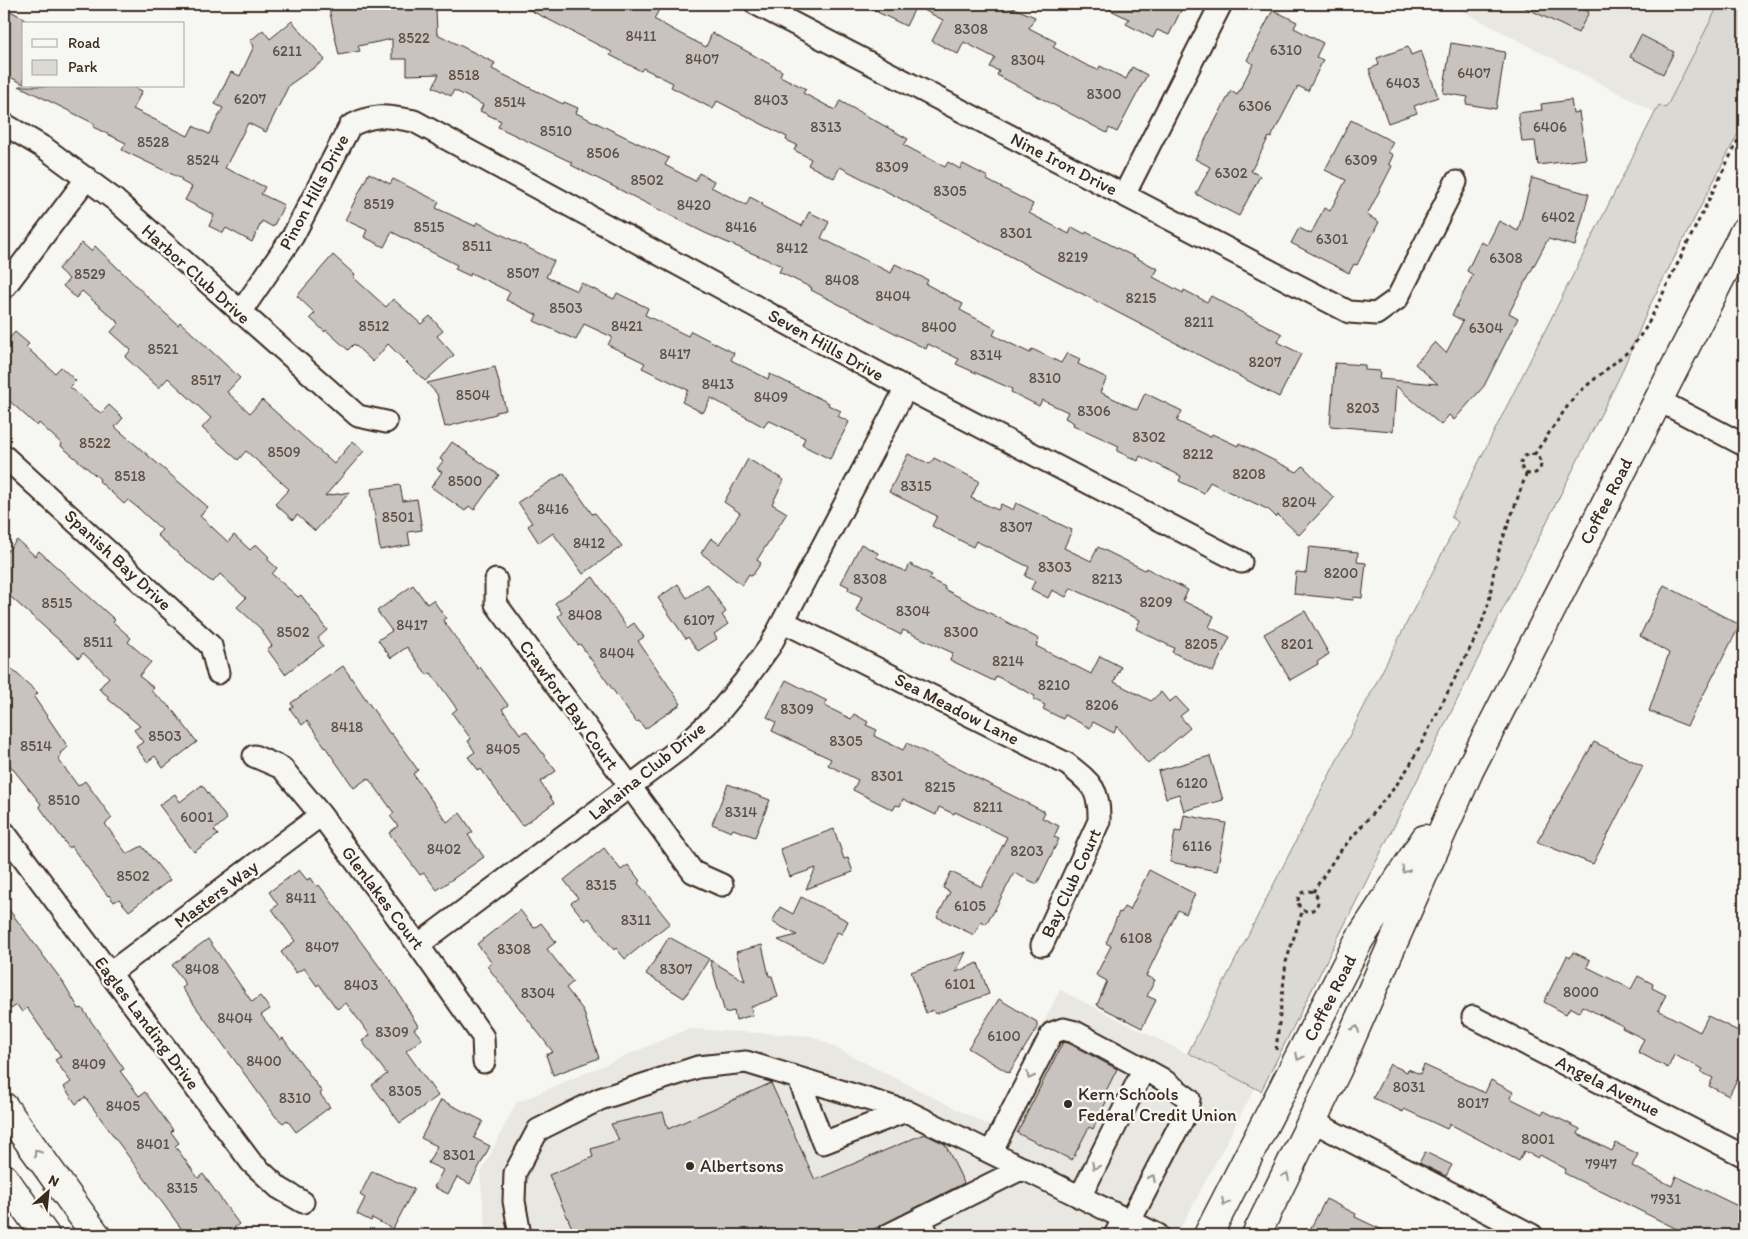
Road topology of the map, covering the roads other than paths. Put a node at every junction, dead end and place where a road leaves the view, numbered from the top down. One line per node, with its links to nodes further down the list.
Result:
1 (756, 4): 7 (street, Nine Iron Drive)
2 (1221, 4): 7 (street)
3 (414, 121): 10 (street, Pinon Hills Drive); 11 (street, Seven Hills Drive)
4 (4, 124): 5 (street, Harbor Club Drive)
5 (87, 178): 9 (street); 10 (street, Harbor Club Drive)
6 (1456, 182): 7 (street, Nine Iron Drive)
7 (1124, 195)
8 (1744, 232): 12 (main road, Coffee Road)
9 (4, 288)
10 (240, 313): 13 (street, Harbor Club Drive)
11 (906, 388): 16 (street, Seven Hills Drive); 18 (street, Lahaina Club Drive)
12 (1658, 400): 14 (street); 21 (main road, Coffee Road)
13 (386, 422)
14 (1744, 445)
15 (4, 456): 19 (street, Spanish Bay Drive)
16 (1241, 562)
17 (496, 580): 22 (street, Crawford Bay Court)
18 (784, 622): 22 (street, Lahaina Club Drive); 24 (street, Sea Meadow Lane)
19 (218, 673)
20 (254, 756): 23 (street, Glenlakes Court)
21 (1470, 771): 36 (main road, Coffee Road, one-way to 21); 50 (main road, Coffee Road, one-way to 50)
22 (629, 787): 26 (street, Crawford Bay Court); 28 (street, Lahaina Club Drive)
23 (321, 815): 28 (street, Glenlakes Court); 29 (street, Masters Way)
24 (1099, 821): 27 (street, Bay Club Court)
25 (4, 832): 29 (street, Eagles Landing Drive)
26 (722, 885)
27 (1042, 945)
28 (418, 946): 31 (street, Glenlakes Court)
29 (110, 973): 42 (street, Eagles Landing Drive)
30 (1472, 1017): 38 (street, Angela Avenue)
31 (484, 1062)
32 (1144, 1070): 37 (street, one-way to 37); 41 (street, one-way to 41); 43 (street, one-way to 32)
33 (800, 1079): 35 (street); 35 (street); 47 (street)
34 (4, 1107): 46 (main road, one-way to 34)
35 (906, 1111): 37 (street)
36 (1312, 1121): 51 (main road, Coffee Road, one-way to 36); 52 (street)
37 (991, 1152): 39 (street)
38 (1744, 1156)
39 (1023, 1168): 41 (street); 44 (street)
40 (4, 1178): 45 (main road)
41 (1080, 1196): 43 (street)
42 (303, 1202)
43 (1123, 1225): 49 (street)
44 (924, 1227): 48 (street)
45 (45, 1235)
46 (96, 1235)
47 (520, 1235)
48 (888, 1235)
49 (1158, 1235)
50 (1208, 1235)
51 (1256, 1235)
52 (1532, 1235)

